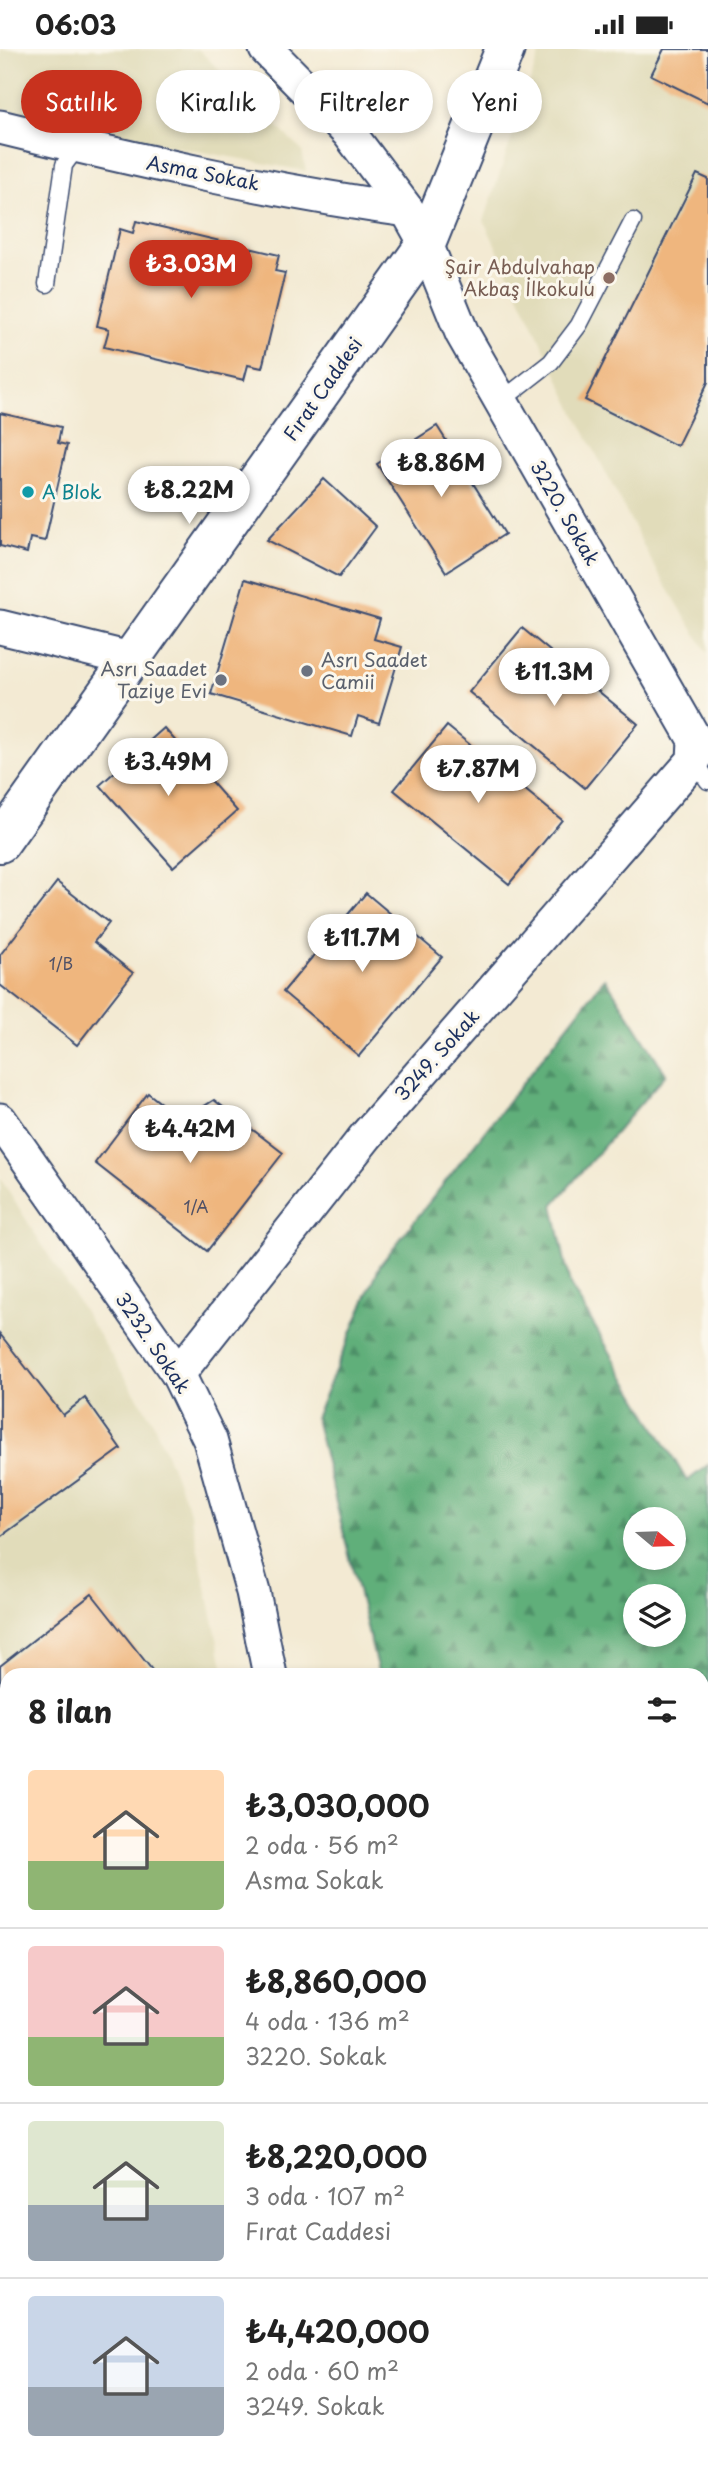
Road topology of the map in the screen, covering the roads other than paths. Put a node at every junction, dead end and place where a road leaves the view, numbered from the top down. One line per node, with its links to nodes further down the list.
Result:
1 (266, 49): 5 (street, 3220. Sokak)
2 (505, 49): 7 (street, Fırat Caddesi)
3 (0, 127): 4 (street, Asma Sokak)
4 (78, 146): 5 (street, Asma Sokak); 8 (lane)
5 (407, 210): 7 (street, 3220. Sokak)
6 (633, 221): 9 (lane)
7 (426, 244): 9 (street, 3220. Sokak); 11 (street, Fırat Caddesi)
8 (47, 284)
9 (501, 401): 12 (street, 3220. Sokak)
10 (0, 627): 11 (street)
11 (130, 659): 13 (street, Fırat Caddesi)
12 (699, 760): 15 (street, 3249. Sokak)
13 (0, 843)
14 (0, 1120): 15 (street, 3232. Sokak)
15 (178, 1374): 16 (street, 3232. Sokak)
16 (269, 1668)

